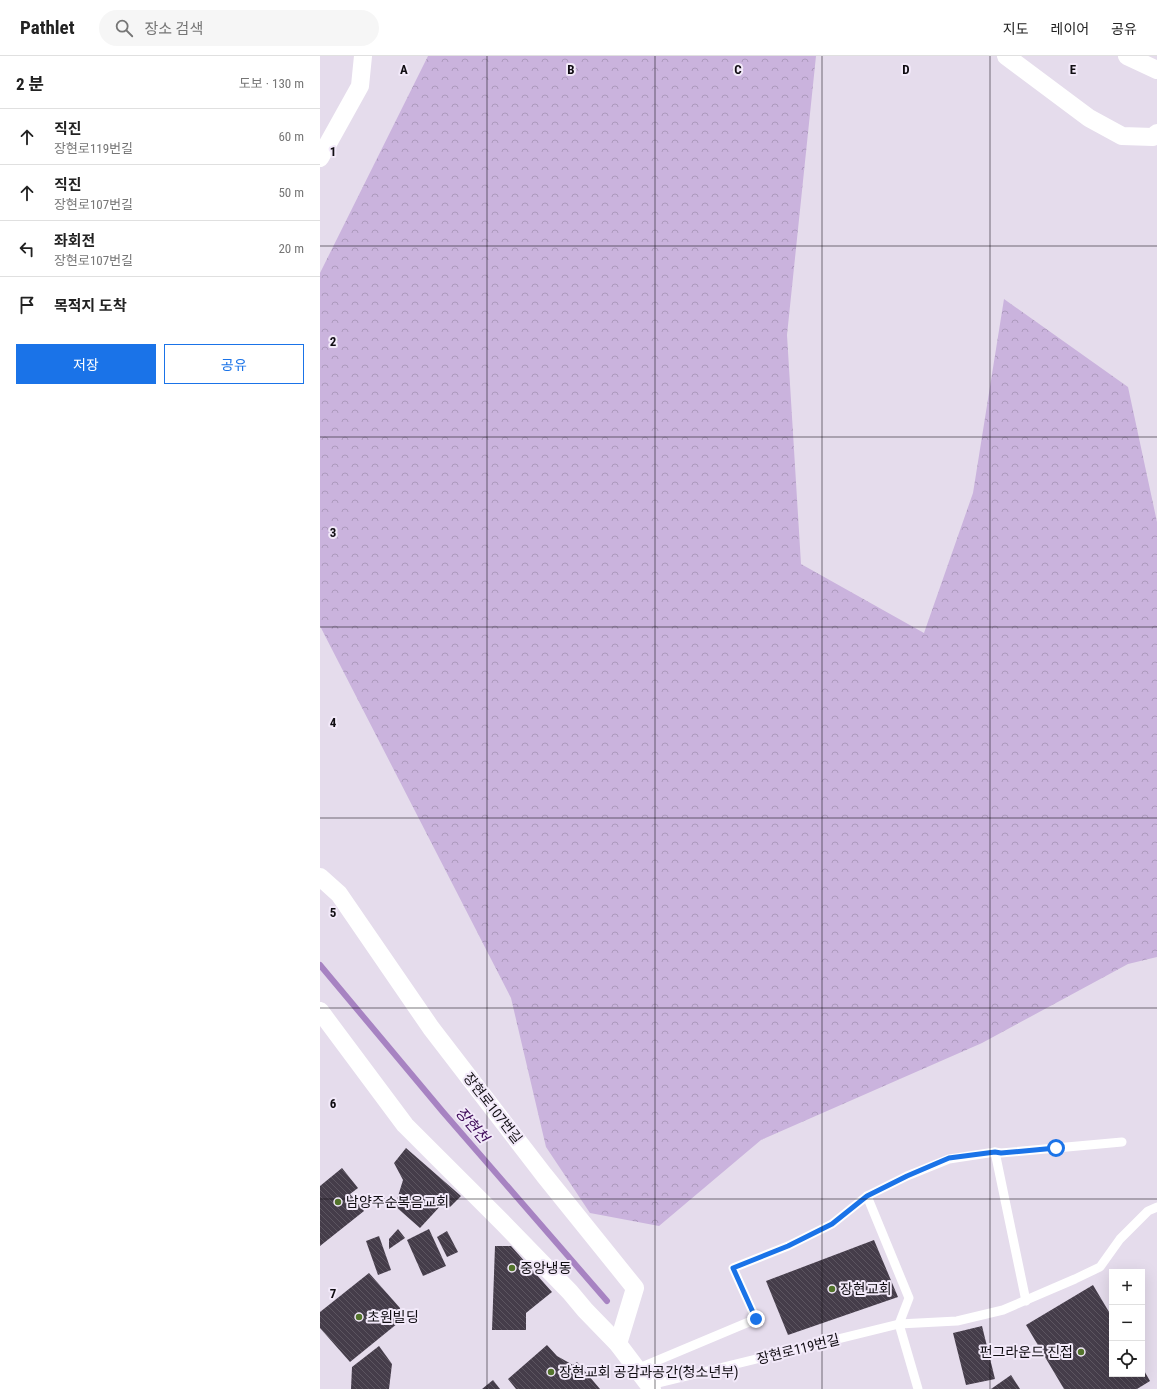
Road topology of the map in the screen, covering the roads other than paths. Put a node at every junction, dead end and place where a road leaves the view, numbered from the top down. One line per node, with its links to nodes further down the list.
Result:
1 (363, 56): 6 (street)
2 (1006, 56): 5 (street)
3 (1127, 56): 4 (street)
4 (1157, 70)
5 (1157, 133)
6 (320, 158)
7 (320, 877): 15 (street, 장현로107번길)
8 (320, 1011): 15 (street)
9 (1122, 1142): 10 (lane)
10 (995, 1152): 11 (lane); 13 (lane)
11 (867, 1196): 14 (lane); 16 (lane)
12 (1157, 1207): 13 (lane, 장현로119번길)
13 (1026, 1301): 14 (lane, 장현로119번길)
14 (899, 1324): 17 (lane, 장현로119번길); 18 (lane)
15 (618, 1344): 16 (street)
16 (637, 1369): 17 (street)
17 (650, 1387)
18 (918, 1389)

